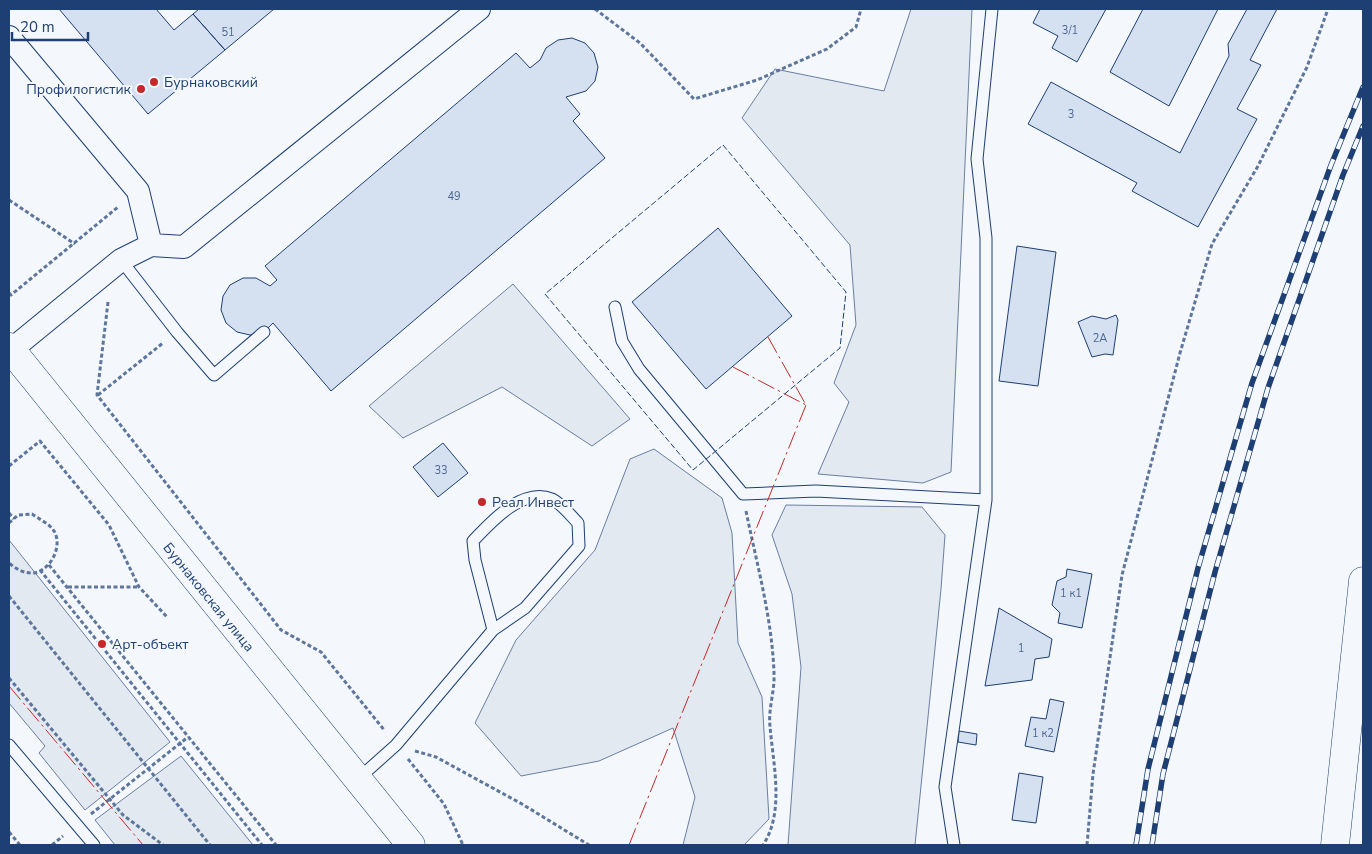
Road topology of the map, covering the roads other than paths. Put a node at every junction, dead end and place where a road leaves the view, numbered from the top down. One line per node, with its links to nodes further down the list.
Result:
1 (479, 9): 4 (street)
2 (992, 9): 9 (lane)
3 (9, 37): 4 (street)
4 (151, 245): 5 (street)
5 (116, 263): 7 (lane); 8 (street)
6 (614, 307): 9 (lane)
7 (264, 332)
8 (10, 350): 13 (main road, Бурнаковская улица)
9 (986, 500): 16 (lane)
10 (1363, 581): 17 (main road)
11 (493, 630): 11 (lane); 13 (lane)
12 (9, 745): 14 (lane)
13 (358, 779): 15 (main road, Бурнаковская улица)
14 (94, 845)
15 (411, 845)
16 (954, 845)
17 (1335, 845)

